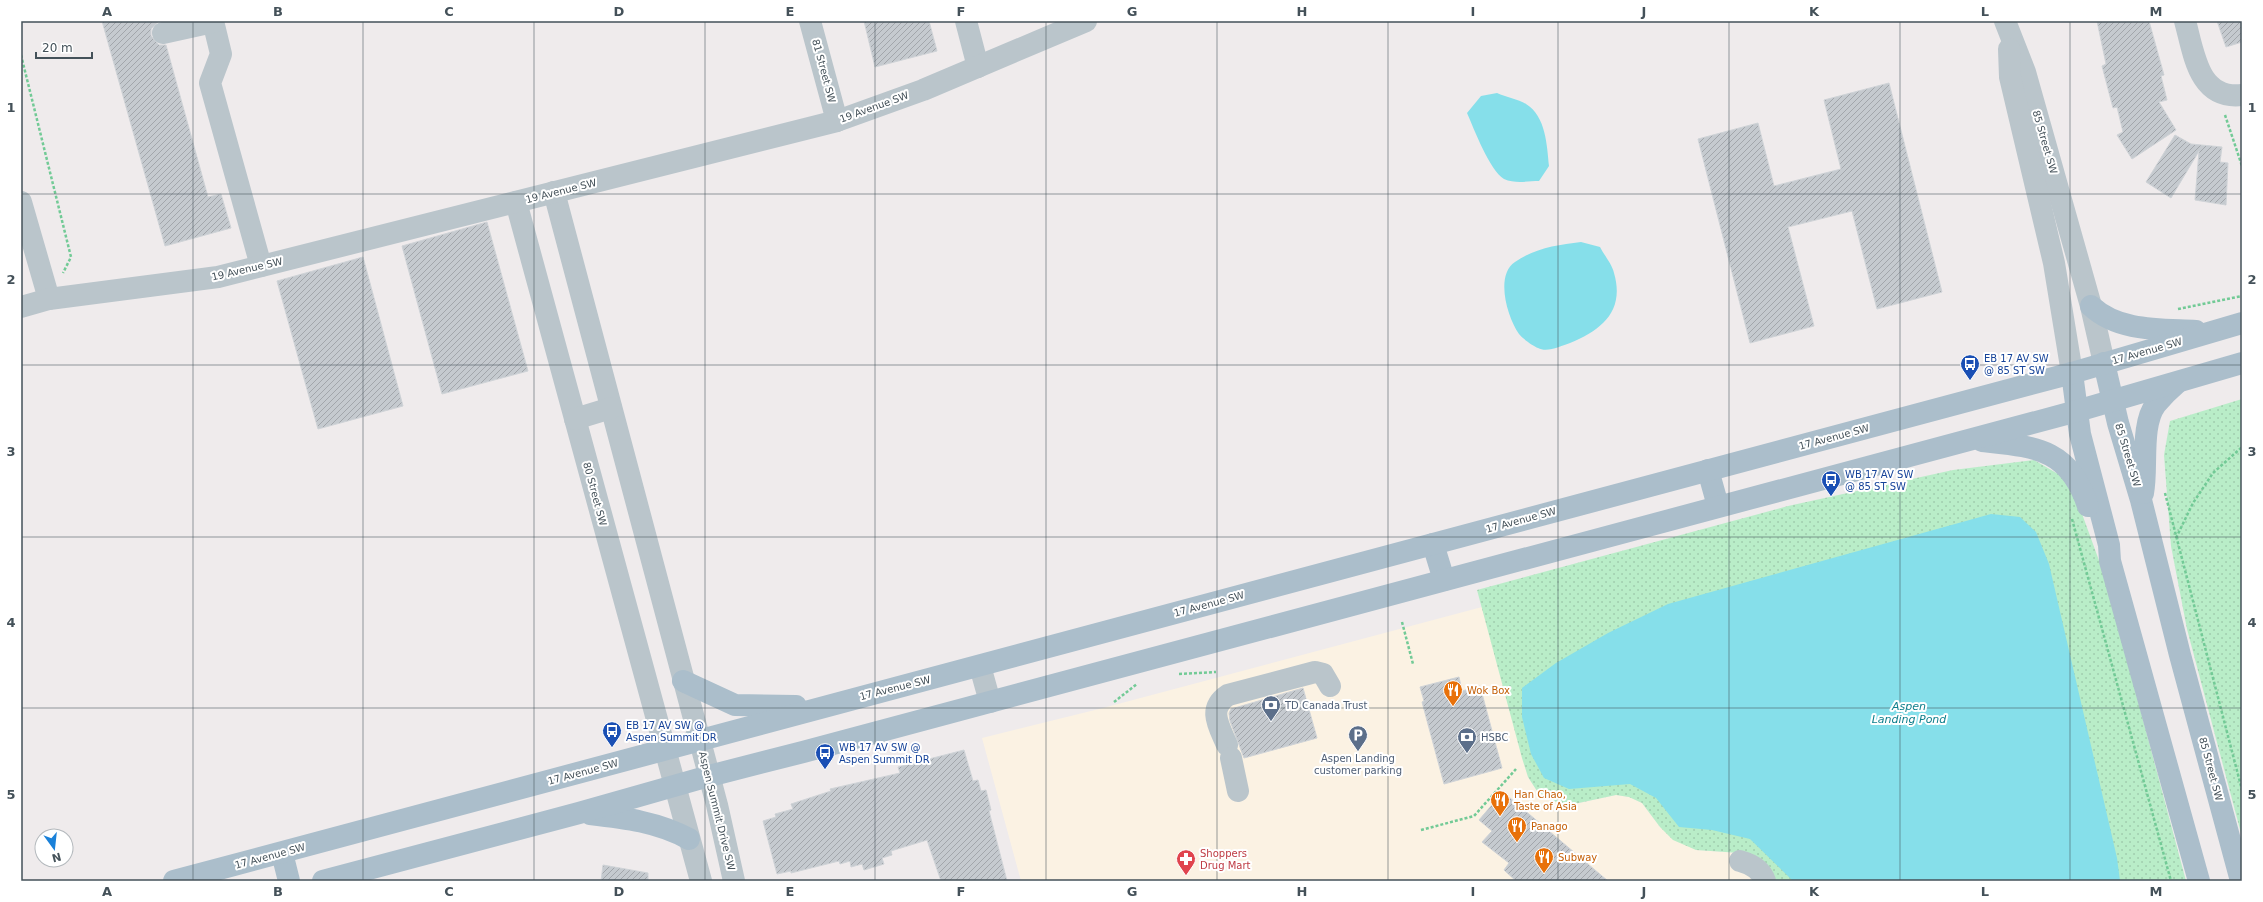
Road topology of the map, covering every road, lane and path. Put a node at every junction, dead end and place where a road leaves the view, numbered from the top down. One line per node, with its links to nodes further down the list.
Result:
1 (213, 21): 8 (street); 17 (street)
2 (810, 21): 12 (street, 81 Street SW)
3 (966, 21): 10 (street)
4 (1086, 21): 7 (street, 19 Avenue SW)
5 (2185, 21): 11 (street)
6 (2007, 26): 20 (street, 85 Street SW); 27 (street, 85 Street SW)
7 (1054, 28): 10 (street, 19 Avenue SW)
8 (163, 33)
9 (21, 55): 19 (path)
10 (978, 67): 12 (street, 19 Avenue SW)
11 (2232, 94): 13 (path)
12 (837, 121): 14 (street, 19 Avenue SW)
13 (2242, 166)
14 (554, 192): 16 (street, 19 Avenue SW); 30 (street)
15 (21, 202): 19 (street)
16 (516, 202): 17 (street, 19 Avenue SW); 32 (street, 80 Street SW)
17 (261, 266): 19 (street, 19 Avenue SW)
18 (2242, 296): 22 (path)
19 (49, 299): 21 (street, 19 Avenue SW)
20 (2091, 306): 24 (main road); 25 (street, 85 Street SW)
21 (21, 307)
22 (2175, 309)
23 (2242, 323): 24 (main road, 17 Avenue SW)
24 (2209, 332): 25 (main road, 17 Avenue SW)
25 (2104, 363): 27 (main road, 17 Avenue SW); 29 (main road, 85 Street SW)
26 (2242, 363): 28 (main road)
27 (2072, 373): 31 (main road, 85 Street SW); 35 (main road, 17 Avenue SW)
28 (2176, 383): 29 (main road); 37 (main road)
29 (2112, 401): 31 (main road); 37 (main road, 85 Street SW)
30 (611, 408): 32 (street); 49 (street)
31 (2077, 411): 33 (main road); 42 (main road, 85 Street SW)
32 (575, 418): 56 (street, 80 Street SW)
33 (1969, 439): 38 (main road); 42 (main road)
34 (2242, 447): 40 (path)
35 (1708, 470): 38 (main road); 41 (main road, 17 Avenue SW)
36 (2164, 485): 40 (path)
37 (2141, 500): 75 (main road, 85 Street SW)
38 (1718, 506): 43 (main road)
39 (2071, 516): 73 (path)
40 (2176, 538): 60 (path)
41 (1434, 544): 43 (main road); 46 (main road, 17 Avenue SW)
42 (2110, 561): 74 (main road, 85 Street SW)
43 (1444, 580): 52 (main road)
44 (1402, 622): 45 (path)
45 (1413, 664)
46 (980, 666): 52 (street); 54 (main road, 17 Avenue SW)
47 (1216, 672): 48 (path)
48 (1172, 676)
49 (683, 681): 54 (main road); 55 (street)
50 (1138, 684): 53 (path)
51 (1330, 686): 61 (street)
52 (990, 702): 58 (main road)
53 (1114, 702)
54 (820, 707): 55 (main road, 17 Avenue SW)
55 (699, 741): 56 (main road, 17 Avenue SW); 58 (street, Aspen Summit Drive SW)
56 (665, 750): 59 (street, 80 Street SW); 65 (main road, 17 Avenue SW)
57 (1516, 769): 63 (path)
58 (709, 776): 59 (main road); 71 (street, Aspen Summit Drive SW)
59 (675, 786): 62 (main road); 64 (street)
60 (2242, 790)
61 (1238, 791)
62 (579, 813): 64 (main road); 69 (main road)
63 (1421, 830)
64 (689, 839): 70 (street)
65 (282, 853): 67 (main road, 17 Avenue SW); 68 (main road)
66 (1740, 861): 72 (street)
67 (174, 881)
68 (289, 881)
69 (323, 881)
70 (701, 881)
71 (734, 881)
72 (1765, 881)
73 (2171, 881)
74 (2198, 881)
75 (2241, 881)

